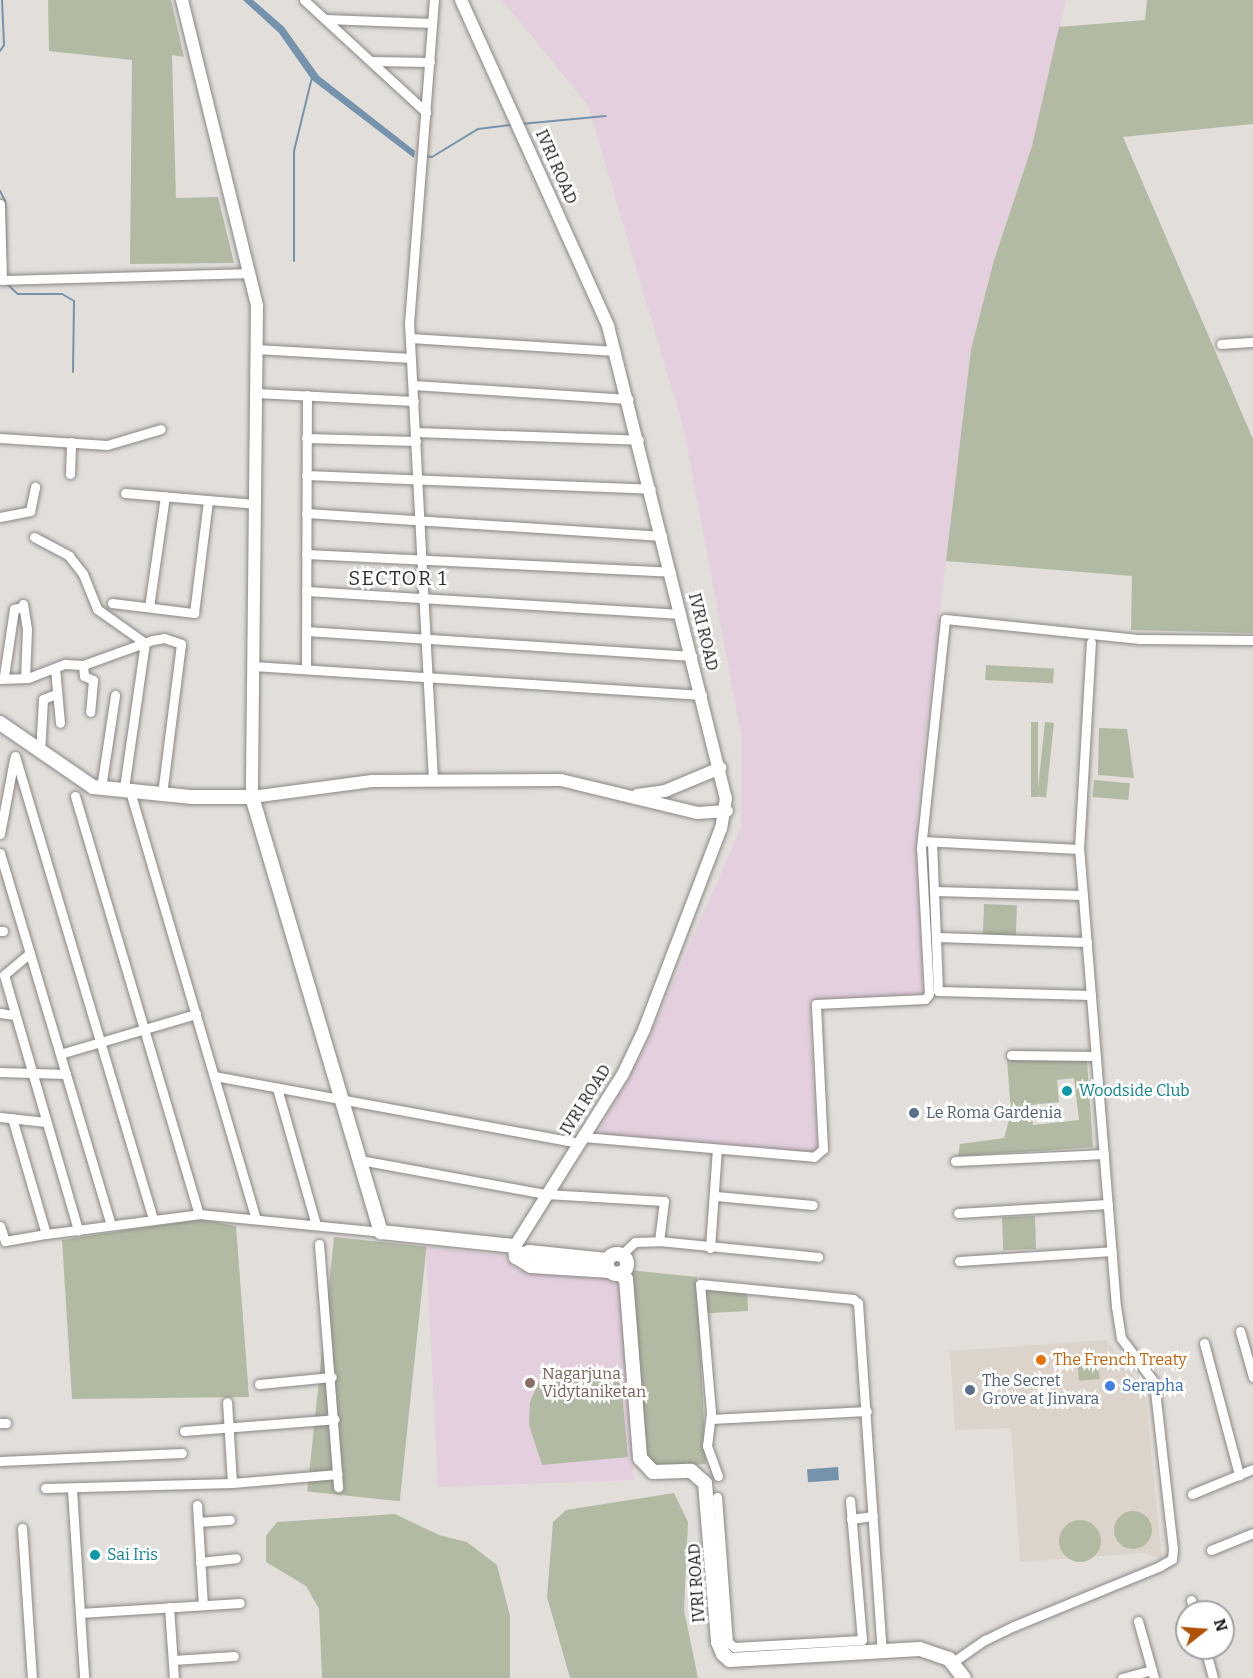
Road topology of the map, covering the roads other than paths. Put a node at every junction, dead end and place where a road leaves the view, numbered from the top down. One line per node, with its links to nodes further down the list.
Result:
1 (183, 0): 12 (street)
2 (304, 0): 5 (street)
3 (434, 0): 6 (street)
4 (461, 0): 17 (street, IVRI ROAD)
5 (325, 19): 6 (street); 7 (street)
6 (432, 23): 8 (street)
7 (371, 61): 8 (street); 9 (street)
8 (430, 62): 9 (street)
9 (426, 111): 13 (street)
10 (0, 204): 11 (street)
11 (1, 241): 12 (street)
12 (249, 273): 16 (street)
13 (410, 338): 17 (street); 18 (street)
14 (1253, 342): 15 (street)
15 (1221, 344)
16 (256, 349): 18 (street); 20 (street)
17 (616, 351): 22 (street, IVRI ROAD)
18 (411, 358): 19 (street)
19 (413, 386): 22 (street); 23 (street)
20 (256, 393): 21 (street); 38 (street)
21 (307, 395): 23 (street); 27 (street)
22 (629, 399): 28 (street, IVRI ROAD)
23 (414, 401): 25 (street)
24 (161, 429): 29 (street)
25 (415, 436): 27 (street); 28 (street); 32 (street)
26 (0, 438): 29 (street)
27 (306, 438): 31 (street)
28 (639, 440): 34 (street, IVRI ROAD)
29 (71, 442): 30 (street)
30 (70, 474)
31 (306, 475): 32 (street); 39 (street)
32 (418, 480): 34 (street); 41 (street)
33 (35, 487): 40 (street)
34 (651, 489): 42 (street, IVRI ROAD)
35 (125, 493): 36 (street)
36 (165, 496): 37 (street); 50 (street)
37 (208, 500): 38 (street); 50 (street)
38 (255, 504): 59 (street)
39 (306, 513): 41 (street); 44 (street)
40 (0, 517)
41 (420, 520): 42 (street); 45 (street)
42 (662, 536): 46 (street, IVRI ROAD)
43 (34, 537): 56 (street)
44 (306, 554): 45 (street); 47 (street)
45 (422, 559): 46 (street); 48 (street)
46 (671, 572): 51 (street, IVRI ROAD)
47 (306, 591): 48 (street); 52 (street)
48 (424, 598): 51 (street); 53 (street)
49 (112, 603): 50 (street)
50 (149, 607)
51 (681, 614): 57 (street, IVRI ROAD)
52 (306, 631): 53 (street); 61 (street)
53 (426, 636): 57 (street); 62 (street)
54 (1253, 640): 84 (street)
55 (1091, 642): 86 (street)
56 (144, 643): 58 (street); 75 (street); 77 (street)
57 (692, 656): 67 (street, IVRI ROAD)
58 (83, 665): 60 (street); 68 (street)
59 (253, 666): 61 (street); 80 (street)
60 (55, 668): 64 (street); 65 (street)
61 (306, 668): 62 (street)
62 (428, 676): 67 (street); 73 (street)
63 (2, 677): 64 (street); 64 (street)
64 (25, 678)
65 (56, 694): 70 (street); 71 (street)
66 (115, 695): 74 (street)
67 (702, 696): 72 (street, IVRI ROAD)
68 (90, 712)
69 (0, 723): 71 (main road)
70 (60, 723)
71 (40, 753): 74 (main road)
72 (720, 768): 76 (street); 82 (street, IVRI ROAD)
73 (434, 780): 79 (street); 80 (street)
74 (101, 788): 75 (main road)
75 (127, 788): 77 (main road); 96 (street)
76 (666, 790): 79 (street); 81 (street)
77 (162, 795): 80 (main road)
78 (75, 796): 98 (street)
79 (633, 796): 81 (street)
80 (252, 797): 108 (main road)
81 (668, 805): 82 (street)
82 (727, 811): 112 (street, IVRI ROAD)
83 (0, 834): 99 (street)
84 (922, 841): 85 (street); 113 (street)
85 (932, 842): 86 (street); 88 (street)
86 (1079, 849): 89 (street)
87 (0, 853): 92 (street)
88 (934, 891): 89 (street); 90 (street)
89 (1083, 895): 91 (street)
90 (937, 937): 91 (street); 94 (street)
91 (1087, 942): 94 (street)
92 (30, 953): 93 (street); 100 (street)
93 (2, 974): 97 (street)
94 (1091, 995): 102 (street)
95 (0, 1013): 97 (street)
96 (196, 1014): 98 (street); 106 (street)
97 (15, 1015): 104 (street)
98 (146, 1029): 99 (street); 122 (street)
99 (101, 1042): 100 (street); 124 (street)
100 (60, 1054): 105 (street)
101 (1011, 1055): 102 (street)
102 (1096, 1056): 114 (street)
103 (0, 1072): 104 (street)
104 (32, 1073): 105 (street); 111 (street)
105 (66, 1074): 125 (street)
106 (214, 1076): 107 (street); 123 (street)
107 (277, 1088): 108 (street); 127 (street)
108 (342, 1100): 112 (street); 115 (main road)
109 (0, 1117): 110 (street)
110 (12, 1118): 111 (street); 130 (street)
111 (46, 1122): 128 (street)
112 (581, 1140): 113 (street); 117 (street, IVRI ROAD)
113 (717, 1149): 118 (street)
114 (1104, 1154): 116 (street); 119 (street)
115 (360, 1160): 117 (street); 129 (main road)
116 (955, 1161)
117 (546, 1194): 131 (street); 135 (street, IVRI ROAD)
118 (716, 1196): 120 (street); 133 (street)
119 (1108, 1204): 121 (street); 134 (street)
120 (813, 1205)
121 (958, 1213)
122 (199, 1214): 123 (street); 124 (street)
123 (256, 1219): 127 (street)
124 (153, 1220): 125 (street)
125 (111, 1225): 128 (street)
126 (0, 1226): 130 (street)
127 (316, 1226): 129 (street)
128 (78, 1230): 130 (street)
129 (381, 1232): 135 (main road)
130 (46, 1234)
131 (659, 1241): 133 (street); 136 (street)
132 (319, 1244): 142 (street)
133 (710, 1248): 137 (street)
134 (1112, 1251): 138 (street); 184 (street)
135 (516, 1252): 139 (main road)
136 (621, 1255): 139 (main road)
137 (818, 1257)
138 (959, 1261)
139 (612, 1268): 156 (main road)
140 (1240, 1331): 143 (street)
141 (1204, 1343): 155 (street)
142 (332, 1377): 144 (street); 147 (street)
143 (1253, 1377)
144 (259, 1384)
145 (227, 1402): 149 (street)
146 (867, 1411): 148 (street); 148 (street); 165 (street)
147 (335, 1419): 149 (street); 154 (street)
148 (711, 1419): 156 (street)
149 (229, 1428): 150 (street); 157 (street)
150 (184, 1431)
151 (182, 1453): 152 (street)
152 (0, 1461)
153 (1253, 1469): 155 (street)
154 (338, 1474): 157 (street); 158 (street)
155 (1239, 1475): 161 (street)
156 (712, 1476): 171 (main road, IVRI ROAD)
157 (232, 1483): 160 (street)
158 (338, 1487)
159 (45, 1488): 160 (street)
160 (72, 1490): 178 (street)
161 (1192, 1494)
162 (717, 1497): 171 (street)
163 (850, 1502): 166 (street)
164 (197, 1505): 168 (street)
165 (873, 1516): 166 (street); 180 (street)
166 (851, 1519): 171 (street)
167 (230, 1520): 168 (street)
168 (198, 1522): 174 (street)
169 (22, 1528): 186 (street)
170 (1253, 1533): 172 (street)
171 (716, 1548): 180 (main road, IVRI ROAD)
172 (1211, 1550)
173 (236, 1558): 174 (street)
174 (201, 1562): 176 (street)
175 (240, 1603): 176 (street)
176 (203, 1605): 177 (street)
177 (169, 1607): 178 (street); 182 (street)
178 (80, 1612): 187 (street)
179 (1138, 1621): 185 (street)
180 (882, 1651): 184 (main road, IVRI ROAD)
181 (234, 1656): 182 (street)
182 (173, 1660): 188 (street)
183 (1208, 1660): 191 (street)
184 (953, 1662): 189 (main road)
185 (1153, 1674): 190 (street)
186 (32, 1678)
187 (84, 1678)
188 (174, 1678)
189 (964, 1678)
190 (1122, 1678)
191 (1213, 1678)

